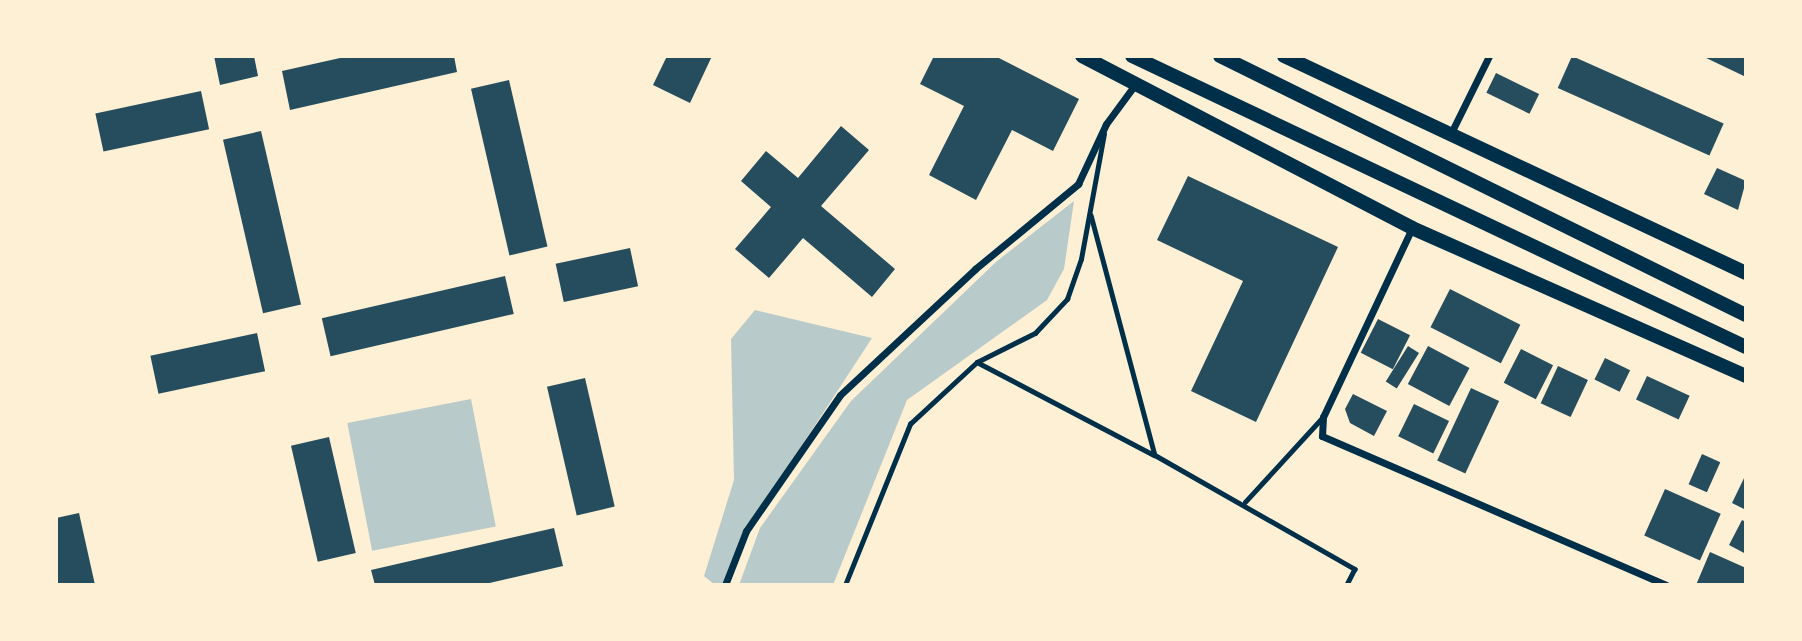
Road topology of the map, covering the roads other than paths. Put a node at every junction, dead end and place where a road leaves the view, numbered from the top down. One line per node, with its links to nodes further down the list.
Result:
1 (1082, 56): 6 (main road)
2 (1132, 56): 13 (main road)
3 (1220, 56): 12 (main road)
4 (1284, 56): 8 (main road)
5 (1489, 56): 8 (street)
6 (1134, 86): 7 (street); 10 (main road)
7 (1106, 124): 9 (lane); 19 (street)
8 (1451, 133): 11 (main road)
9 (1090, 210): 14 (lane); 17 (lane)
10 (1412, 228): 15 (main road); 16 (street)
11 (1746, 273)
12 (1746, 315)
13 (1746, 346)
14 (977, 362): 17 (lane); 20 (lane)
15 (1746, 376)
16 (1323, 417): 18 (lane); 22 (street)
17 (1155, 455): 18 (lane)
18 (1245, 502): 21 (lane)
19 (725, 585)
20 (845, 585)
21 (1348, 585)
22 (1665, 585)

